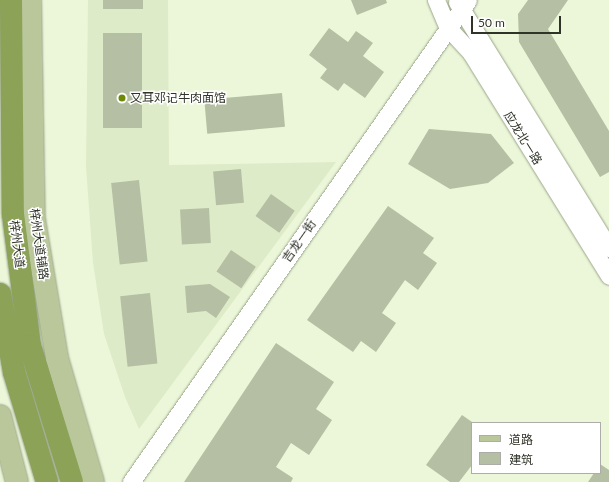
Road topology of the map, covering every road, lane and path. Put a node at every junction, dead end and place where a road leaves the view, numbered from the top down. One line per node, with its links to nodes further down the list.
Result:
1 (11, 0): 6 (highway, 梓州大道)
2 (30, 0): 10 (main road, 梓州大道辅路)
3 (436, 0): 5 (street, 应龙北一路)
4 (462, 4): 5 (street, 吉龙一街); 7 (street, 应龙北一路)
5 (448, 28): 8 (street, 应龙北一路); 16 (street, 吉龙一街)
6 (15, 232): 10 (main road); 14 (highway, 梓州大道)
7 (609, 248)
8 (609, 276)
9 (0, 294): 13 (highway)
10 (60, 368): 15 (main road, 梓州大道辅路)
11 (0, 416): 12 (main road)
12 (18, 482)
13 (47, 482)
14 (72, 482)
15 (93, 482)
16 (131, 482)

